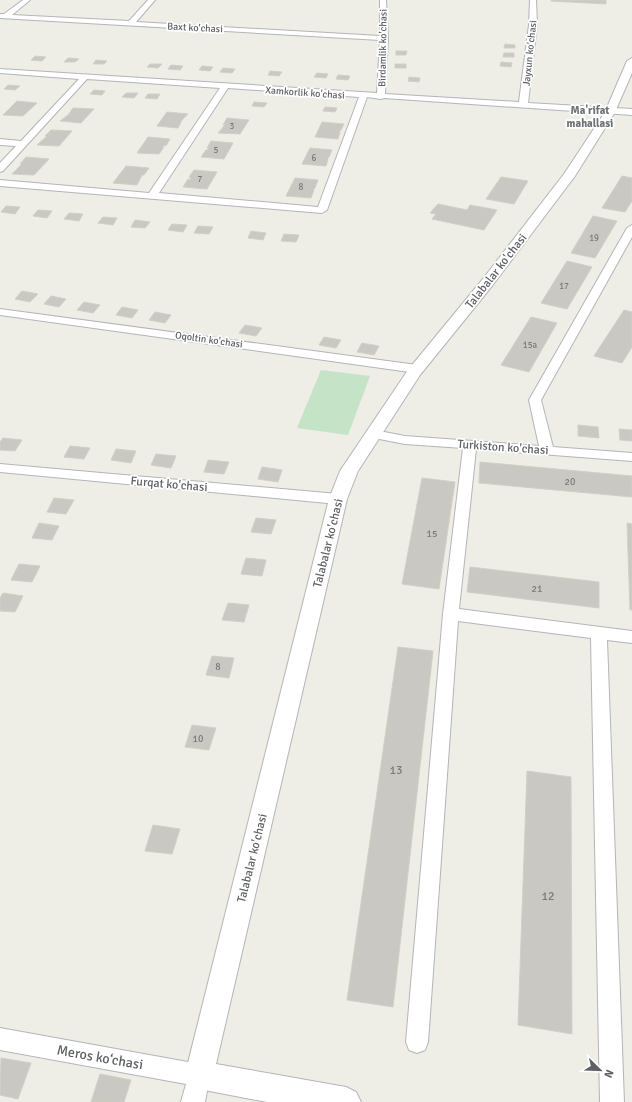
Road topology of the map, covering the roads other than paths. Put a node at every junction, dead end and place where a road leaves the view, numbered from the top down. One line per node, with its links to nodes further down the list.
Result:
1 (27, 0): 5 (street, Baxt ko'chasi)
2 (152, 0): 6 (street)
3 (383, 0): 7 (street, Birdamlik ko'chasi)
4 (533, 0): 14 (street, Jayxun ko'chasi)
5 (3, 16): 6 (street, Baxt ko'chasi)
6 (130, 24): 7 (street, Baxt ko'chasi)
7 (384, 38): 13 (street, Birdamlik ko'chasi)
8 (632, 62): 15 (street, Talabalar ko'chasi)
9 (0, 71): 10 (street, Xamkorlik ko'chasi)
10 (85, 77): 11 (street, Xamkorlik ko'chasi); 18 (street)
11 (224, 86): 12 (street, Xamkorlik ko'chasi); 21 (street)
12 (364, 96): 13 (street, Xamkorlik ko'chasi); 21 (street)
13 (381, 97): 14 (street, Xamkorlik ko'chasi)
14 (523, 106): 15 (street, Xamkorlik ko'chasi)
15 (610, 112): 16 (street, Xamkorlik ko'chasi); 24 (street, Talabalar ko'chasi)
16 (632, 112)
17 (0, 142): 18 (street)
18 (23, 144): 19 (street)
19 (0, 169)
20 (0, 183): 21 (street)
21 (152, 196)
22 (632, 228): 27 (street)
23 (0, 312): 24 (street, Oqoltin ko'chasi)
24 (417, 369): 25 (street, Talabalar ko'chasi)
25 (374, 434): 26 (street, Turkiston ko'chasi); 30 (street, Talabalar ko'chasi)
26 (470, 445): 27 (street, Turkiston ko'chasi); 31 (street)
27 (547, 451): 28 (street, Turkiston ko'chasi)
28 (632, 457)
29 (2, 473): 30 (street, Furqat ko'chasi)
30 (338, 498): 36 (street, Talabalar ko'chasi)
31 (451, 614): 32 (street); 35 (street)
32 (599, 633): 33 (street); 38 (street)
33 (632, 637)
34 (0, 1039): 36 (street, Meros ko‘chasi)
35 (417, 1042)
36 (196, 1089): 37 (street)
37 (346, 1102)
38 (612, 1102)

